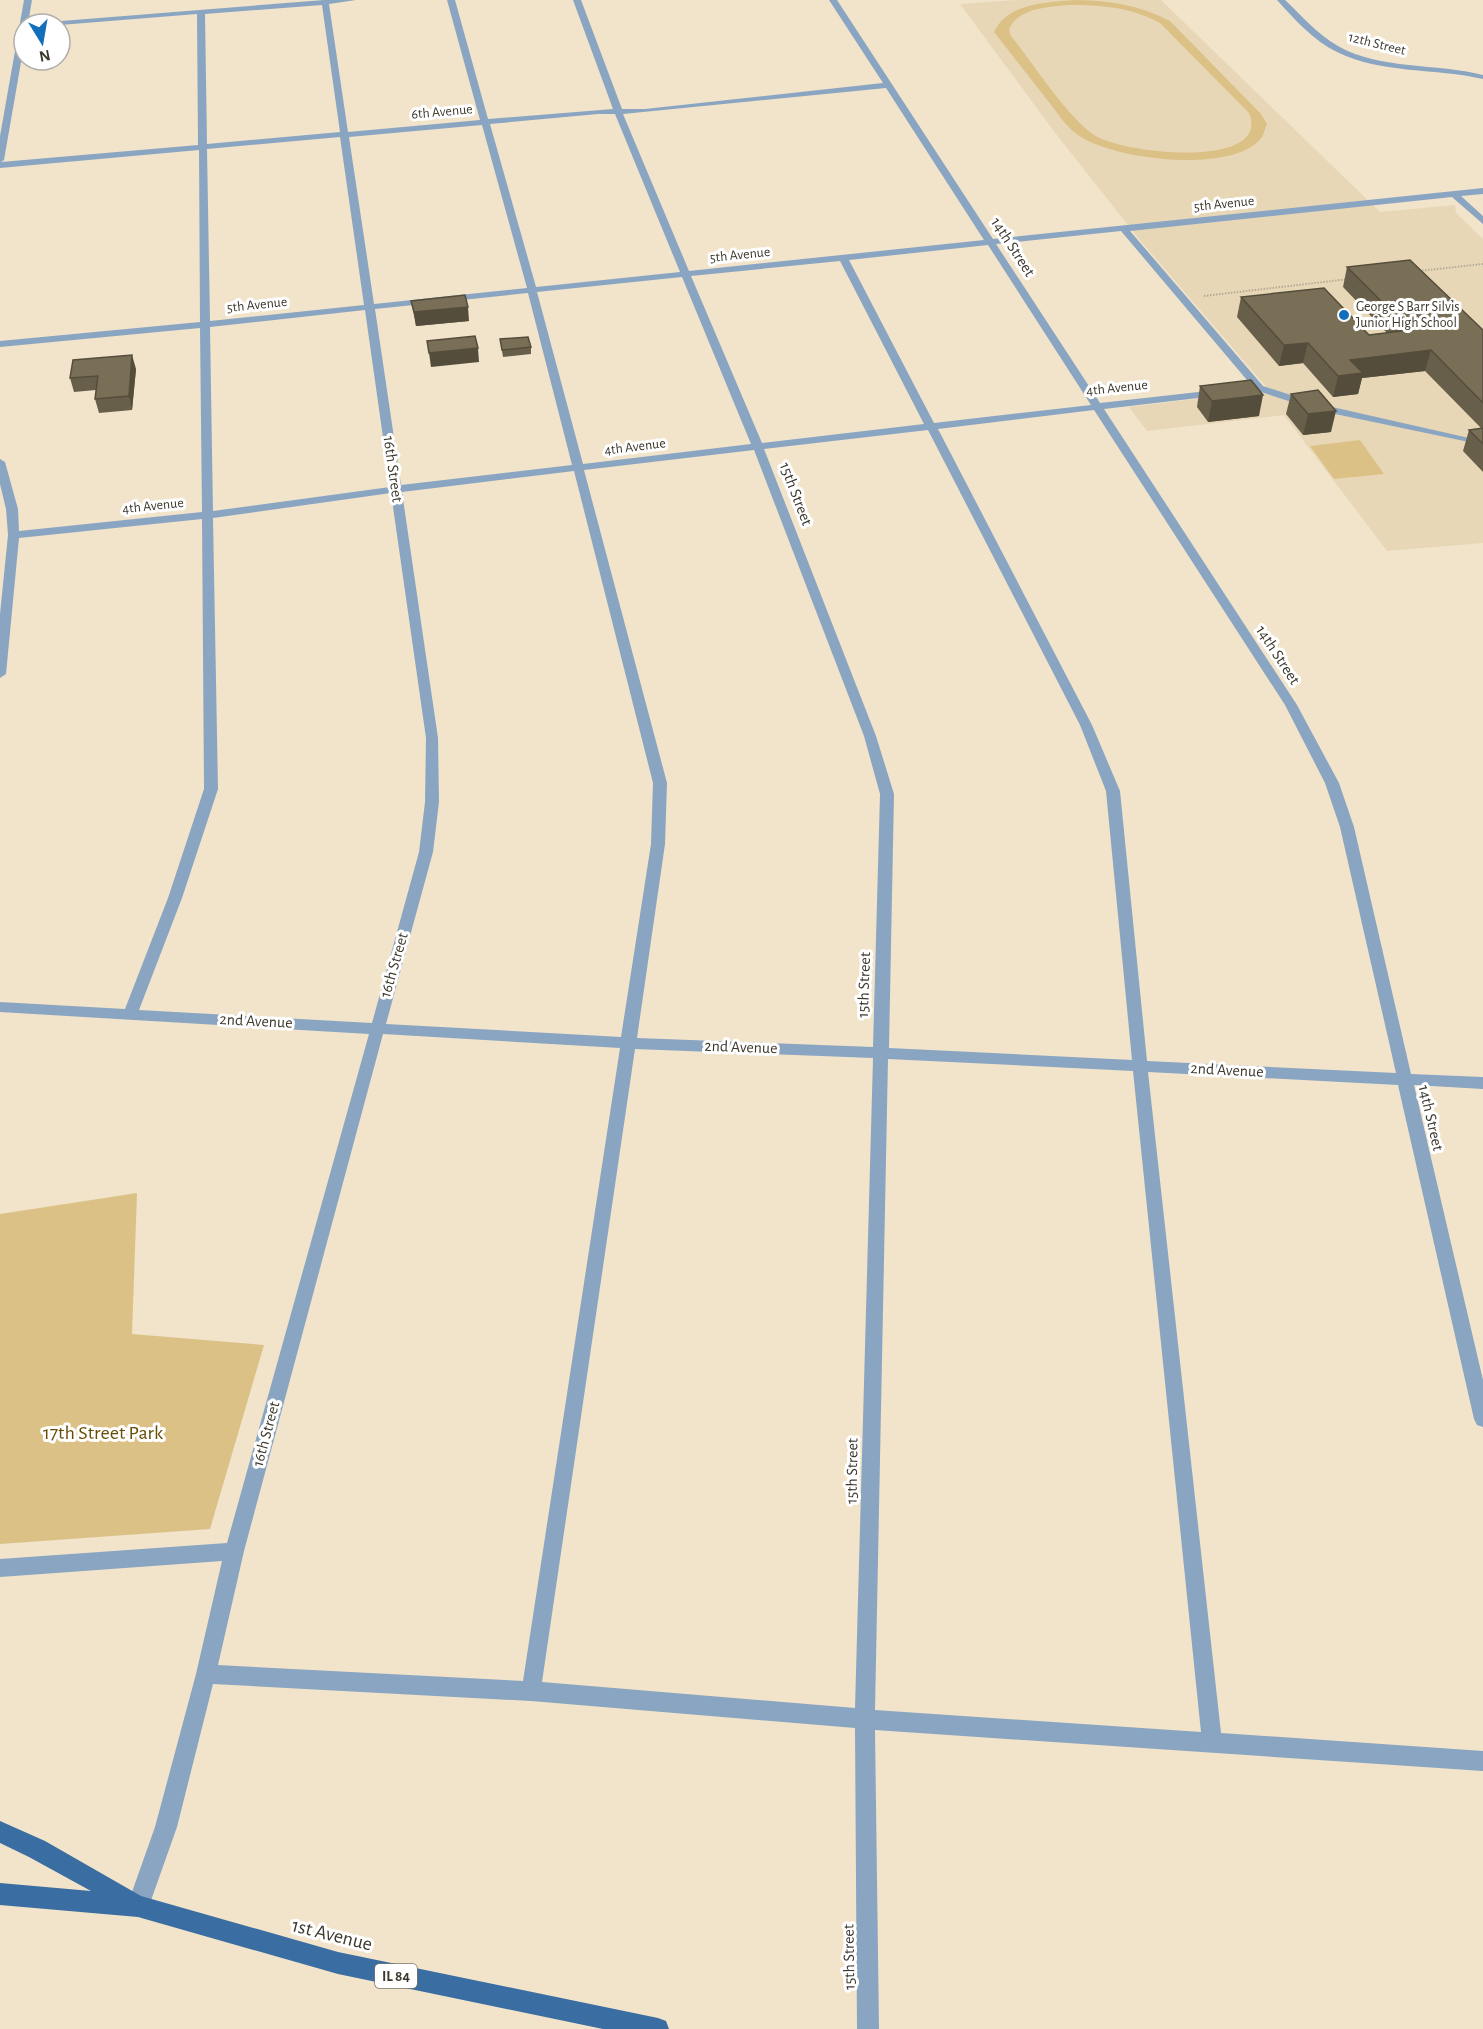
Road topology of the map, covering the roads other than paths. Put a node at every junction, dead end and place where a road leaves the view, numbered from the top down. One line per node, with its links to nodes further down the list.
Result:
1 (352, 0): 6 (street)
2 (451, 0): 13 (street)
3 (577, 0): 12 (street, 15th Street)
4 (833, 0): 11 (street, 14th Street)
5 (1281, 0): 10 (street, 12th Street)
6 (325, 2): 7 (street); 14 (street, 16th Street)
7 (201, 12): 8 (street); 15 (street)
8 (72, 22)
9 (16, 72): 16 (street)
10 (1483, 77)
11 (886, 86): 12 (street, 6th Avenue); 22 (street, 14th Street)
12 (620, 111): 13 (street, 6th Avenue); 24 (street, 15th Street)
13 (486, 122): 14 (street, 6th Avenue); 25 (street)
14 (345, 135): 15 (street, 6th Avenue); 26 (street, 16th Street)
15 (201, 147): 17 (street, 6th Avenue); 27 (street)
16 (0, 160)
17 (0, 165)
18 (1483, 191): 19 (street, 5th Avenue)
19 (1454, 194): 20 (street); 21 (street, 5th Avenue)
20 (1483, 221)
21 (1123, 228): 22 (street, 5th Avenue); 29 (street)
22 (990, 242): 23 (street, 5th Avenue); 30 (street, 14th Street)
23 (843, 257): 24 (street, 5th Avenue); 31 (street)
24 (688, 274): 25 (street, 5th Avenue); 33 (street, 15th Street)
25 (532, 290): 26 (street, 5th Avenue); 35 (street)
26 (370, 306): 27 (street, 5th Avenue); 36 (street, 16th Street)
27 (206, 324): 28 (street, 5th Avenue); 37 (street)
28 (0, 344)
29 (1259, 388): 30 (street, 4th Avenue); 32 (street)
30 (1095, 406): 31 (street, 4th Avenue); 46 (street, 14th Street)
31 (930, 427): 33 (street, 4th Avenue); 45 (street)
32 (1465, 440)
33 (758, 447): 35 (street, 4th Avenue); 44 (street, 15th Street)
34 (0, 462): 38 (street)
35 (579, 469): 36 (street, 4th Avenue); 43 (street)
36 (396, 489): 37 (street, 4th Avenue); 42 (street, 16th Street)
37 (209, 515): 38 (street, 4th Avenue); 41 (street)
38 (14, 535): 39 (street)
39 (0, 674)
40 (0, 1007): 41 (street, 2nd Avenue)
41 (130, 1014): 42 (street, 2nd Avenue)
42 (376, 1028): 43 (street, 2nd Avenue); 49 (street, 16th Street)
43 (629, 1043): 44 (street, 2nd Avenue); 52 (street)
44 (880, 1053): 45 (street, 2nd Avenue); 53 (street, 15th Street)
45 (1140, 1065): 46 (street, 2nd Avenue); 54 (street)
46 (1406, 1079): 47 (street, 2nd Avenue); 48 (street, 14th Street)
47 (1483, 1083)
48 (1483, 1419)
49 (234, 1551): 50 (street); 51 (street, 16th Street)
50 (0, 1568)
51 (206, 1674): 52 (street); 58 (street, 16th Street)
52 (531, 1691): 53 (street)
53 (865, 1719): 54 (street); 60 (street, 15th Street)
54 (1212, 1744): 55 (street)
55 (1483, 1761)
56 (0, 1832): 58 (main road, 1st Avenue / IL 84)
57 (0, 1894): 58 (main road, 1st Avenue / IL 84)
58 (138, 1906): 59 (main road, 1st Avenue / IL 84)
59 (658, 2029)
60 (868, 2029)

